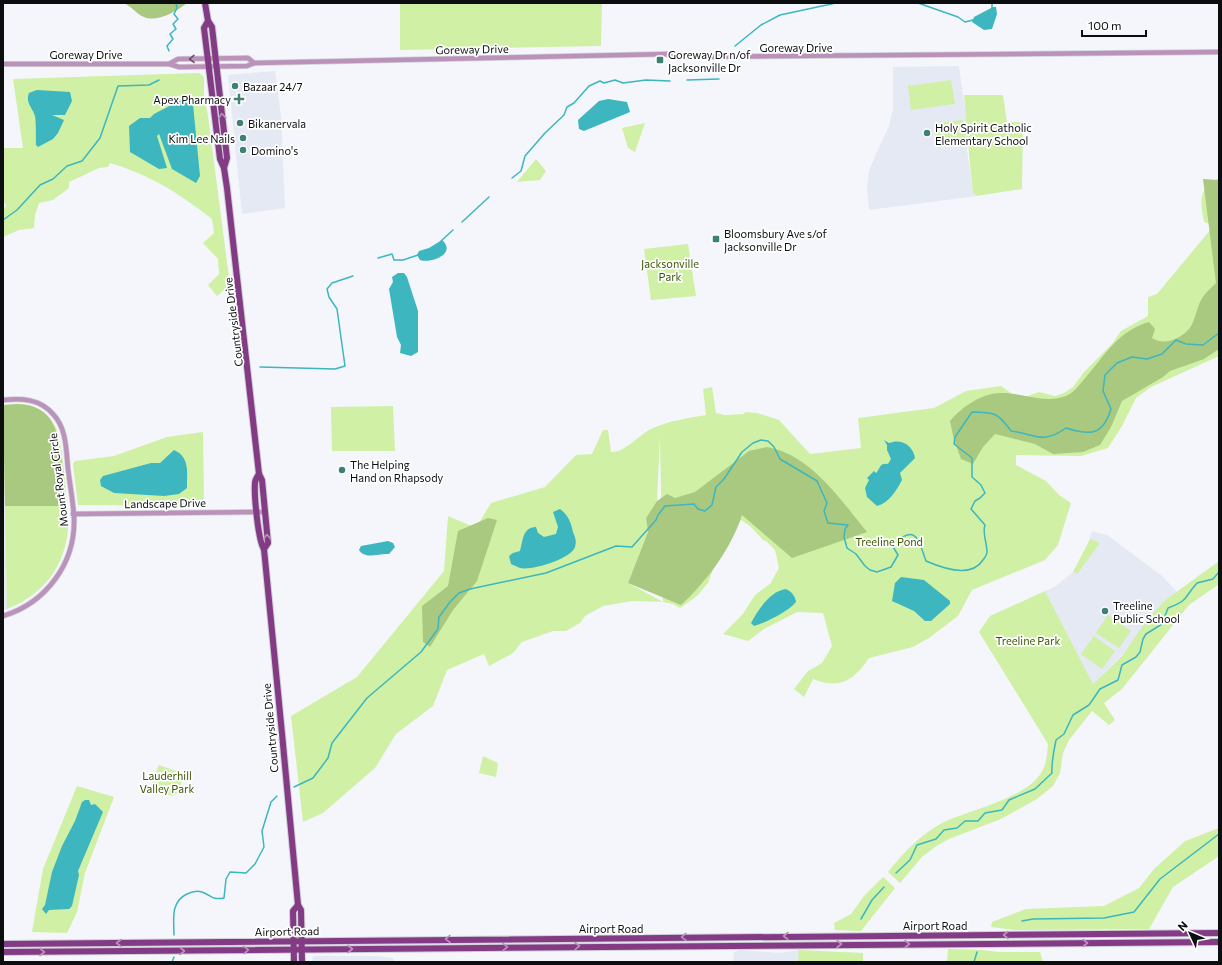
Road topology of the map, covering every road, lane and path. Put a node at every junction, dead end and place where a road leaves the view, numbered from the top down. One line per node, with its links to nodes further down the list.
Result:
1 (205, 3): 2 (main road, Countryside Drive)
2 (208, 21): 4 (main road, Countryside Drive); 5 (main road, Countryside Drive)
3 (1219, 52): 6 (street, Goreway Drive)
4 (208, 58): 5 (street, Goreway Drive); 8 (street, Goreway Drive, one-way to 8); 9 (main road, Countryside Drive)
5 (216, 58): 6 (street, Goreway Drive); 10 (main road, Countryside Drive)
6 (254, 62): 10 (street, Goreway Drive)
7 (3, 64): 8 (street, Goreway Drive)
8 (169, 64): 9 (street, Goreway Drive)
9 (208, 66): 10 (street, Goreway Drive); 11 (main road, Countryside Drive)
10 (217, 66): 11 (main road, Countryside Drive, one-way to 10)
11 (224, 168): 13 (main road, Countryside Drive)
12 (3, 400): 16 (street, Mount Royal Circle)
13 (259, 474): 14 (main road, Countryside Drive); 15 (main road, Countryside Drive)
14 (257, 511): 15 (street, Landscape Drive); 16 (street, Landscape Drive); 17 (main road, Countryside Drive)
15 (265, 512): 17 (main road, Countryside Drive, one-way to 15)
16 (73, 514): 18 (street, Mount Royal Circle)
17 (264, 549): 19 (main road, Countryside Drive)
18 (3, 616)
19 (298, 905): 21 (main road, Countryside Drive); 22 (main road, Countryside Drive)
20 (1219, 933): 22 (main road, Airport Road, one-way to 22)
21 (294, 941): 22 (main road, Airport Road); 24 (main road, Airport Road, one-way to 24); 25 (main road, Countryside Drive)
22 (302, 941): 26 (main road, Countryside Drive)
23 (1219, 942): 26 (main road, Airport Road, one-way to 23)
24 (3, 944)
25 (294, 949): 26 (main road, Airport Road); 27 (main road, Airport Road, one-way to 25); 28 (main road, Countryside Drive)
26 (302, 949): 29 (main road, Countryside Drive)
27 (3, 952)
28 (294, 962)
29 (302, 962)

